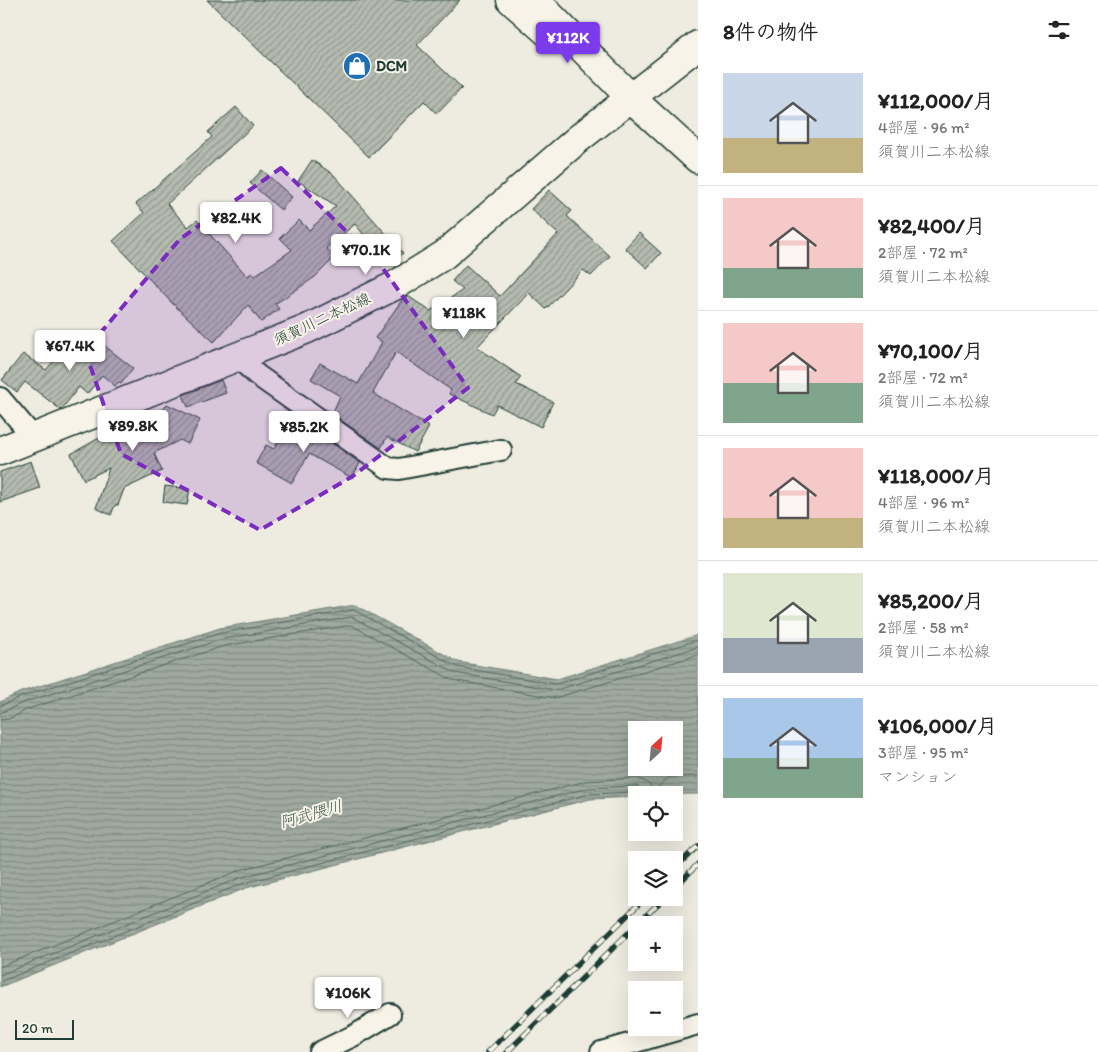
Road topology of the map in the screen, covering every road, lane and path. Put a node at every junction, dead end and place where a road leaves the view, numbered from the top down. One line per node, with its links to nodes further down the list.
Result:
1 (511, 0): 4 (main road)
2 (535, 0): 4 (main road)
3 (698, 44): 4 (main road, 須賀川二本松線)
4 (631, 98): 5 (main road); 6 (main road, 須賀川二本松線)
5 (698, 159)
6 (240, 355): 8 (main road, 須賀川二本松線); 9 (street)
7 (0, 398): 8 (street)
8 (34, 438): 10 (main road, 須賀川二本松線)
9 (501, 450)
10 (0, 451)
11 (390, 1014): 13 (street)
12 (698, 1024): 14 (street)
13 (320, 1052)
14 (600, 1052)

